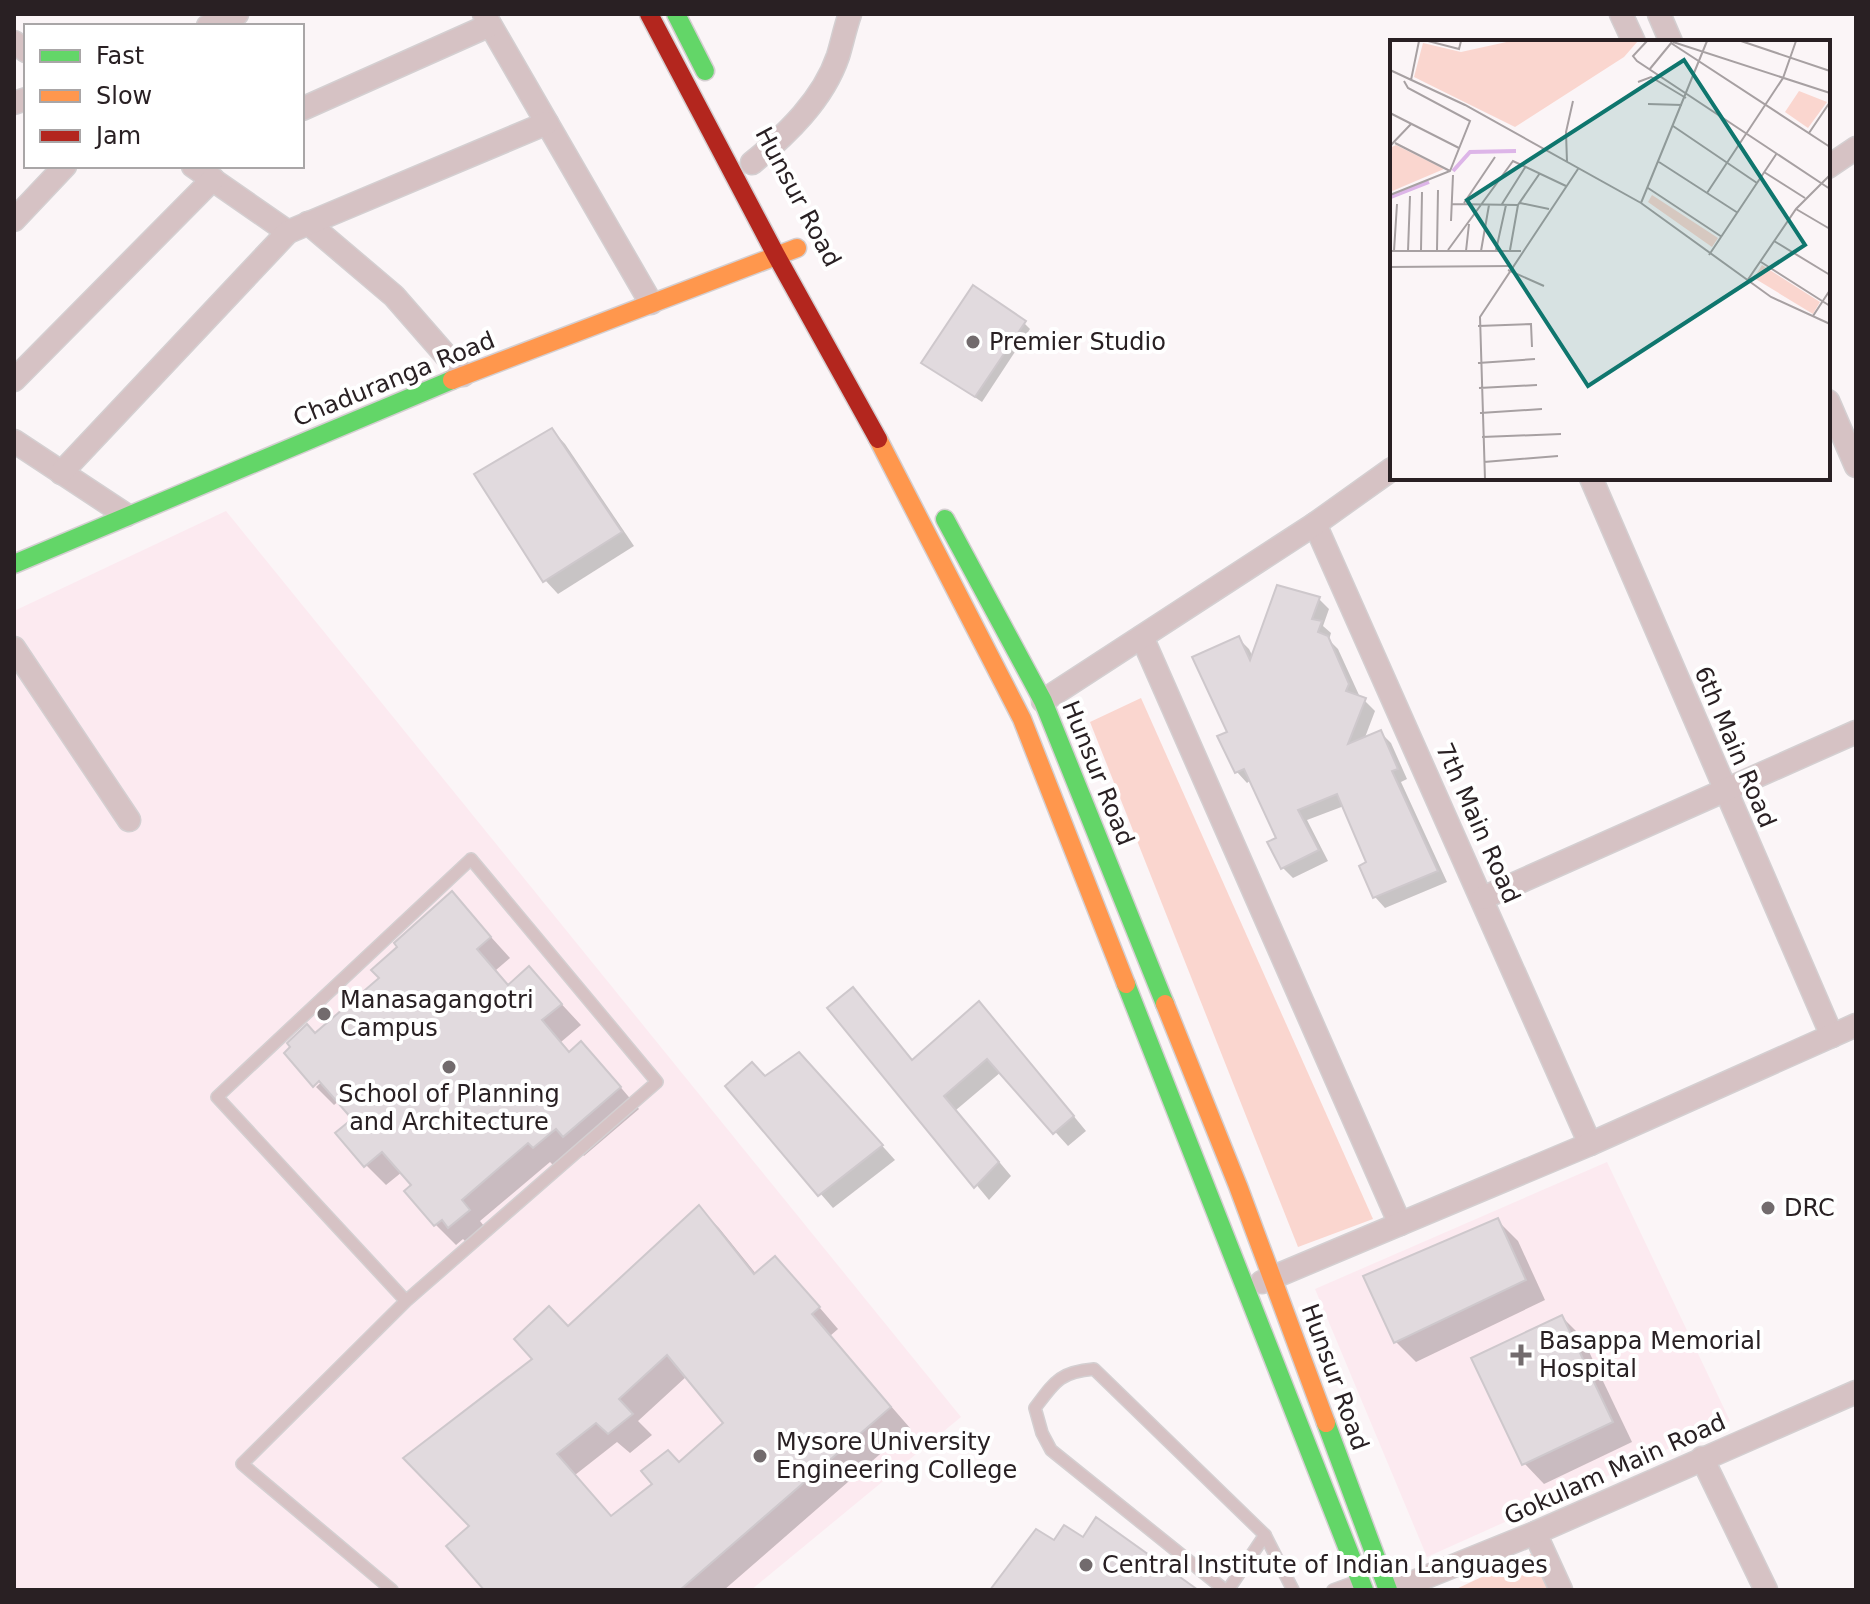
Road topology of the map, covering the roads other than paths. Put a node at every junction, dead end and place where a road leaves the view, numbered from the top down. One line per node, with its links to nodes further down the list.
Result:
1 (237, 14): 8 (street)
2 (649, 14): 23 (main road)
3 (676, 14): 11 (main road)
4 (850, 14): 15 (street)
5 (1621, 14): 9 (street)
6 (1659, 14): 10 (street)
7 (486, 17): 12 (street); 13 (street)
8 (213, 24)
9 (1633, 40)
10 (1670, 40)
11 (713, 87)
12 (304, 108)
13 (547, 123): 21 (street); 24 (street)
14 (1856, 148): 16 (street)
15 (752, 162)
16 (1830, 166)
17 (63, 168): 20 (street)
18 (196, 168): 19 (street)
19 (213, 179): 21 (street); 26 (street)
20 (14, 220)
21 (298, 228): 25 (street); 31 (street)
22 (798, 249): 23 (main road, Chaduranga Road)
23 (776, 255): 24 (main road, Chaduranga Road); 49 (main road)
24 (651, 303): 25 (main road, Chaduranga Road)
25 (463, 375): 34 (main road, Chaduranga Road)
26 (14, 380)
27 (1830, 406): 29 (street)
28 (14, 441): 31 (street)
29 (1856, 466)
30 (1390, 470): 35 (street)
31 (61, 473): 34 (street)
32 (1592, 480): 41 (street, 6th Main Road)
33 (940, 509): 39 (main road, Hunsur Road)
34 (126, 515): 36 (main road, Chaduranga Road)
35 (1315, 524): 37 (street); 43 (street, 7th Main Road)
36 (14, 564)
37 (1142, 637): 39 (street); 47 (street)
38 (14, 648): 42 (street)
39 (1043, 701): 48 (main road, Hunsur Road)
40 (1856, 732): 41 (street)
41 (1725, 790): 43 (street); 45 (street, 6th Main Road)
42 (129, 820)
43 (1483, 898): 46 (street, 7th Main Road)
44 (1856, 1025): 45 (street)
45 (1832, 1036): 46 (street)
46 (1590, 1144): 47 (street)
47 (1400, 1224): 48 (street)
48 (1272, 1277): 49 (street); 60 (main road, Hunsur Road)
49 (1246, 1288): 55 (main road)
50 (406, 1301): 50 (lane); 56 (lane)
51 (1856, 1392): 52 (street, Gokulam Main Road)
52 (1702, 1458): 53 (street, Gokulam Main Road); 63 (street)
53 (1535, 1533): 61 (street, Gokulam Main Road); 62 (street)
54 (1265, 1535): 57 (lane); 57 (lane); 58 (lane)
55 (1362, 1585): 59 (lane)
56 (392, 1590)
57 (1226, 1590)
58 (1293, 1590)
59 (1333, 1590)
60 (1388, 1590)
61 (1394, 1590)
62 (1561, 1590)
63 (1766, 1590)

